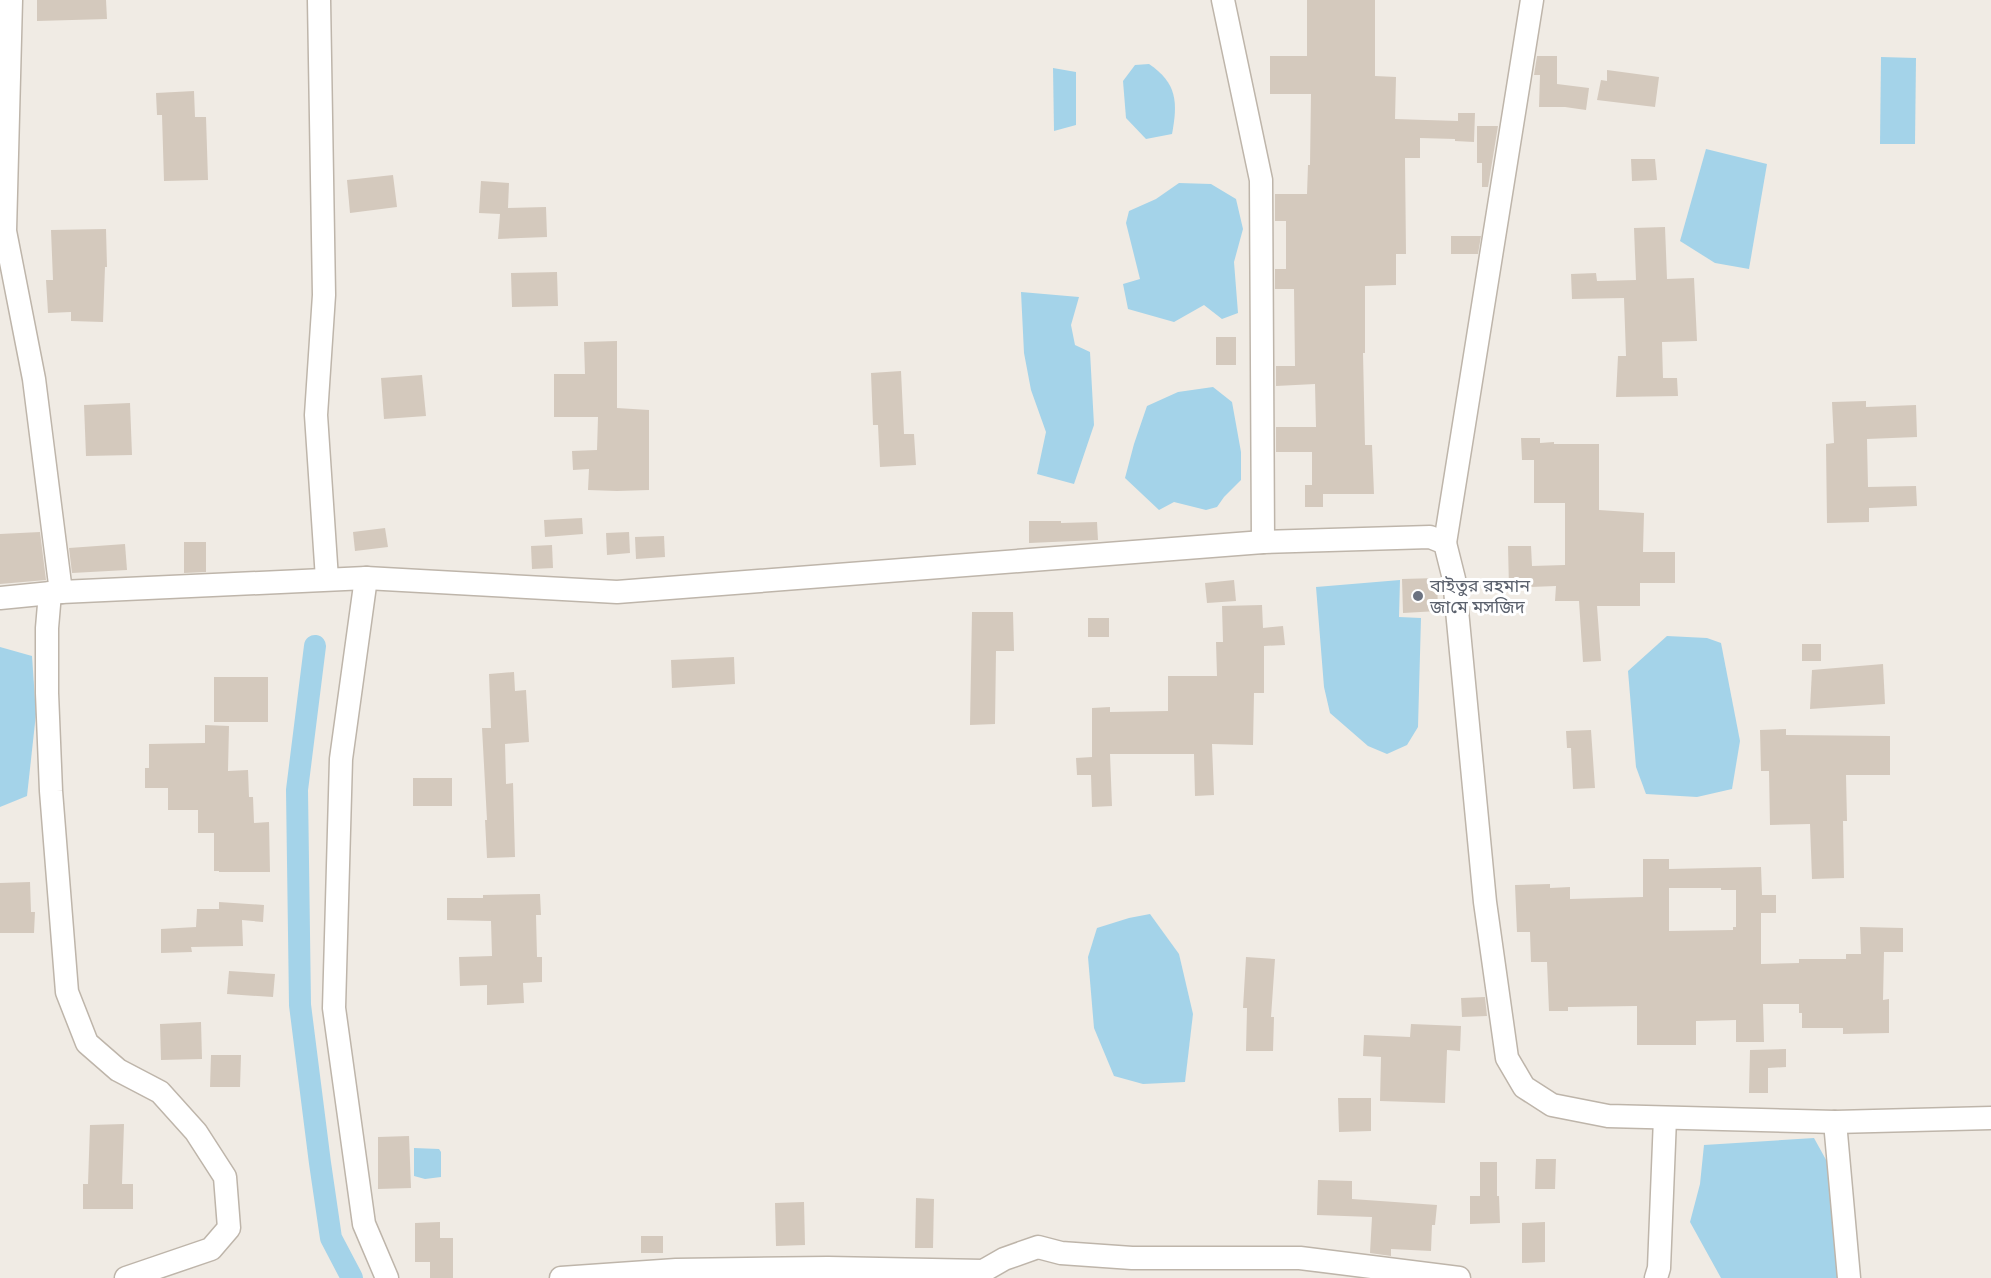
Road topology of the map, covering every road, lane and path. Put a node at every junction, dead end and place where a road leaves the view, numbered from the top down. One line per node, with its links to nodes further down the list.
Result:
1 (10, 0): 9 (street)
2 (320, 0): 8 (street)
3 (1223, 0): 5 (street)
4 (1532, 0): 6 (street)
5 (1263, 543): 6 (street); 7 (street)
6 (1445, 543): 11 (street)
7 (366, 578): 8 (street); 15 (street)
8 (327, 579): 9 (street)
9 (56, 593): 10 (street); 14 (street)
10 (0, 598)
11 (1665, 1118): 13 (street); 18 (street)
12 (1991, 1118): 13 (street)
13 (1835, 1122): 19 (street)
14 (126, 1278)
15 (387, 1278)
16 (561, 1278): 17 (street)
17 (1459, 1278)
18 (1656, 1278)
19 (1849, 1278)

